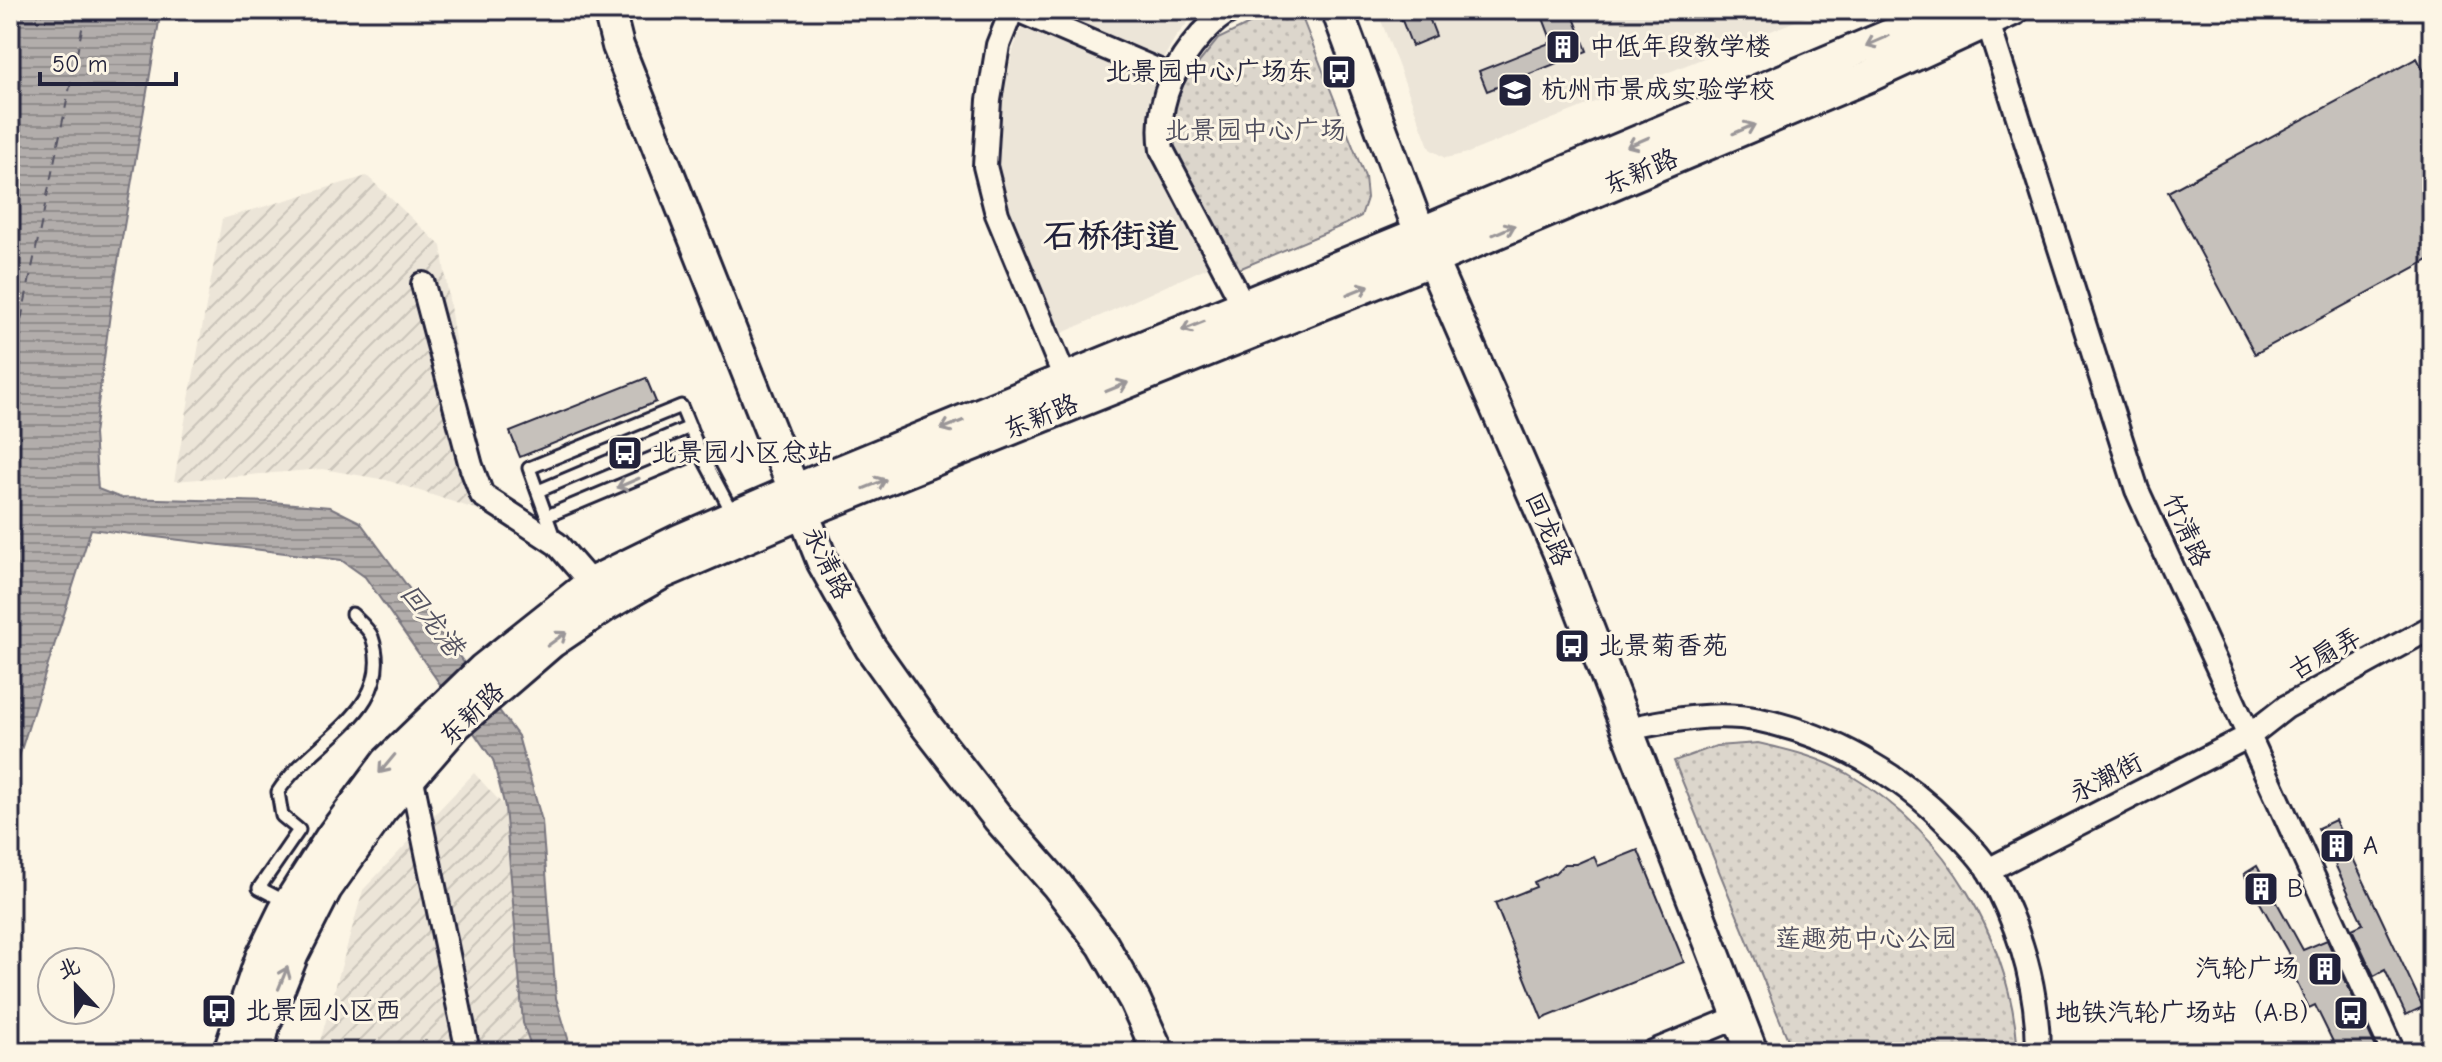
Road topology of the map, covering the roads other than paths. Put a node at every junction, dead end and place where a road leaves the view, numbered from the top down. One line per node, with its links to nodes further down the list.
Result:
1 (609, 10): 15 (main road, 永清路)
2 (1014, 10): 7 (street); 11 (street)
3 (1232, 10): 7 (street)
4 (1337, 10): 8 (main road, 回龙路)
5 (1949, 10): 8 (main road, 东新路, one-way to 8)
6 (1995, 15): 8 (main road, 东新路, one-way to 6); 25 (street, 竹清路)
7 (1171, 76): 10 (street)
8 (1426, 246): 10 (main road, 东新路); 15 (main road, 东新路, one-way to 8); 24 (main road, 回龙路)
9 (423, 284): 18 (street)
10 (1244, 306): 11 (main road, 东新路, one-way to 11)
11 (1065, 378): 15 (main road, 东新路, one-way to 15)
12 (690, 427): 13 (lane); 14 (lane); 14 (lane)
13 (700, 452): 16 (lane, one-way to 16); 17 (lane)
14 (538, 491): 16 (lane)
15 (798, 501): 17 (main road, 东新路); 22 (main road, 东新路, one-way to 15); 33 (main road, 永清路)
16 (547, 516): 18 (lane)
17 (735, 516): 19 (main road, 东新路)
18 (557, 544): 19 (street)
19 (591, 583): 22 (main road, 东新路)
20 (352, 614): 28 (lane)
21 (2432, 627): 25 (street, 古扇弄)
22 (490, 679): 23 (main road, 东新路)
23 (449, 716): 26 (main road, 东新路); 28 (main road, 东新路, one-way to 28)
24 (1627, 729): 27 (street); 29 (main road, 回龙路)
25 (2249, 736): 27 (street, 永潮街); 37 (street, 竹清路)
26 (411, 775): 31 (main road, 东新路, one-way to 26); 32 (street)
27 (1988, 870): 36 (street)
28 (289, 903): 30 (main road, 东新路)
29 (1738, 1017): 34 (street); 35 (main road, 回龙路)
30 (229, 1052)
31 (258, 1052)
32 (468, 1052)
33 (1158, 1052)
34 (1653, 1052)
35 (1752, 1052)
36 (2038, 1052)
37 (2393, 1052)

